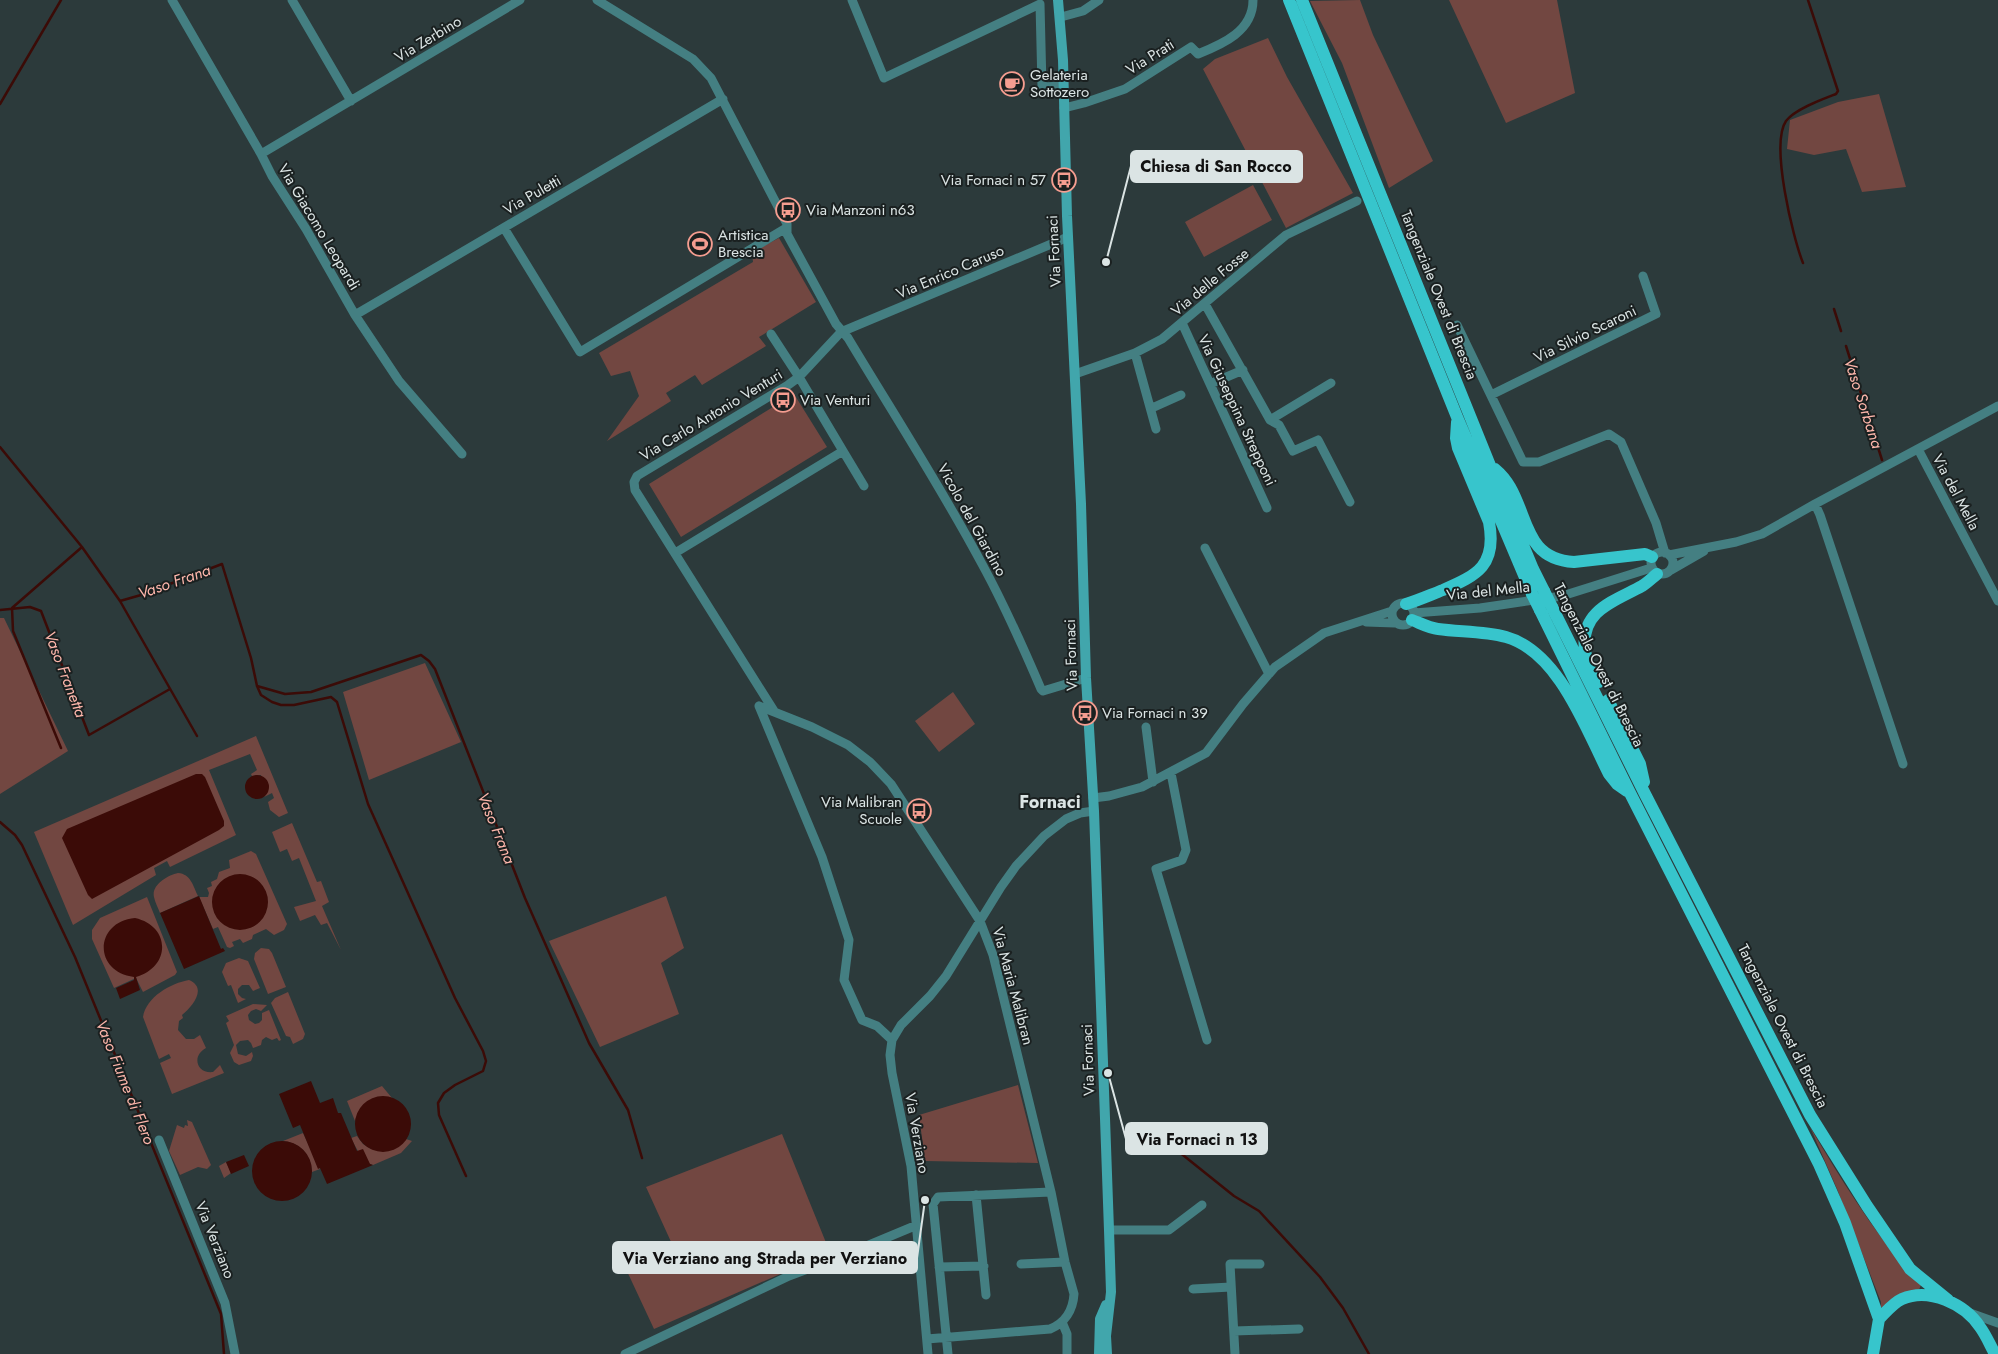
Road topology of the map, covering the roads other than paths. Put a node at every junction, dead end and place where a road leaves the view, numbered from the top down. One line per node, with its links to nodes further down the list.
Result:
1 (172, 0): 16 (street, Via Giacomo Leopardi)
2 (292, 0): 14 (street)
3 (520, 0): 14 (street, Via Zerbino)
4 (597, 0): 13 (street)
5 (852, 0): 12 (street)
6 (1058, 0): 11 (street, Via Fornaci)
7 (1099, 0): 11 (street)
8 (1253, 0): 15 (street, Via Prati)
9 (1289, 0): 38 (main road, Tangenziale Ovest di Brescia)
10 (1302, 0): 44 (main road, Tangenziale Ovest di Brescia)
11 (1061, 17): 12 (street, Via Fornaci)
12 (1063, 86): 15 (street, Via Fornaci)
13 (723, 100): 18 (street, Via Puletti); 19 (street)
14 (351, 101): 16 (street, Via Zerbino)
15 (1064, 108): 20 (street, Via Fornaci)
16 (261, 154): 23 (street, Via Giacomo Leopardi)
17 (1357, 201): 22 (street, Via delle Fosse)
18 (504, 228): 19 (street); 23 (street, Via Puletti)
19 (786, 228): 26 (street)
20 (1068, 237): 26 (street, Via Enrico Caruso); 30 (street, Via Fornaci)
21 (1643, 276): 35 (street, Via Silvio Scaroni)
22 (1205, 304): 24 (street, Via delle Fosse); 29 (street)
23 (355, 316): 43 (street, Via Giacomo Leopardi)
24 (1182, 322): 28 (street, Via delle Fosse); 33 (street, Via Giuseppina Strepponi)
25 (1457, 325): 35 (street)
26 (841, 332): 31 (street, Via Carlo Antonio Venturi); 62 (street, Vicolo del Giardino)
27 (771, 334): 31 (street)
28 (1136, 353): 30 (street, Via delle Fosse); 37 (street)
29 (1243, 370): 33 (street); 39 (street)
30 (1075, 374): 62 (street, Via Fornaci)
31 (799, 377): 42 (street, Via Carlo Antonio Venturi); 51 (street, Via Carlo Antonio Venturi)
32 (1331, 383): 39 (street)
33 (1210, 384): 48 (street, Via Giuseppina Strepponi)
34 (1181, 395): 37 (street)
35 (1491, 395): 52 (street)
36 (1998, 406): 41 (street, Via del Mella)
37 (1152, 408): 40 (street)
38 (1457, 417): 54 (main road, Tangenziale Ovest di Brescia); 58 (main road)
39 (1270, 420): 46 (street)
40 (1156, 429)
41 (1918, 449): 47 (street, Via del Mella); 55 (street, Via del Mella)
42 (843, 451): 45 (street, Via Carlo Antonio Venturi); 51 (street)
43 (462, 454)
44 (1489, 463): 52 (main road); 54 (main road, Tangenziale Ovest di Brescia)
45 (864, 486)
46 (1350, 502)
47 (1815, 504): 49 (street, Via del Mella); 65 (street)
48 (1267, 508)
49 (1712, 546): 52 (street, Via del Mella); 53 (street, Via del Mella)
50 (1204, 548): 61 (street)
51 (675, 553): 63 (street, Via Carlo Antonio Venturi)
52 (1659, 560): 53 (street); 53 (street, Via del Mella); 58 (street, Via del Mella); 69 (main road)
53 (1671, 570)
54 (1538, 592): 56 (main road, Tangenziale Ovest di Brescia, bridge)
55 (1998, 601)
56 (1546, 609): 68 (main road, Tangenziale Ovest di Brescia); 69 (main road, Tangenziale Ovest di Brescia)
57 (1392, 611): 58 (street, Via del Mella); 59 (street, Via del Mella); 60 (street)
58 (1411, 612): 60 (street, Via del Mella); 68 (main road)
59 (1358, 622): 60 (street, Via del Mella); 61 (street, Via del Mella)
60 (1395, 623)
61 (1269, 674): 66 (street, Via del Mella)
62 (1086, 678): 70 (street, Via Fornaci)
63 (774, 712): 72 (street, Via Maria Malibran); 73 (street, Via Maria Malibran)
64 (1146, 727): 67 (street)
65 (1903, 764)
66 (1171, 773): 67 (street, Via del Mella); 74 (street)
67 (1153, 782): 70 (street, Via del Mella)
68 (1630, 793): 92 (main road, Tangenziale Ovest di Brescia)
69 (1645, 794): 90 (main road, Tangenziale Ovest di Brescia)
70 (1093, 798): 71 (street, Via Fornaci)
71 (1094, 811): 72 (street); 80 (street, Via Fornaci)
72 (980, 921): 73 (street); 76 (street, Via Maria Malibran)
73 (892, 1040): 79 (street, Via Verziano)
74 (1207, 1040)
75 (159, 1140): 100 (street, Via Verziano)
76 (1051, 1192): 77 (street); 81 (street, Via Maria Malibran)
77 (976, 1195): 84 (street); 85 (street)
78 (1202, 1205): 80 (street)
79 (917, 1225): 99 (street, Via Verziano); 101 (street)
80 (1109, 1230): 88 (street, Via Fornaci)
81 (1065, 1262): 82 (street); 93 (street, Via Maria Malibran)
82 (1021, 1264)
83 (1260, 1264): 86 (street)
84 (984, 1266): 85 (street); 89 (street)
85 (939, 1267): 97 (street)
86 (1231, 1287): 87 (street); 96 (street)
87 (1193, 1290)
88 (1111, 1292): 105 (street, Via Fornaci); 106 (street, Via Fornaci)
89 (986, 1295)
90 (1948, 1300): 91 (main road, Tangenziale Ovest di Brescia); 92 (main road, Tangenziale Ovest di Brescia)
91 (1965, 1311): 94 (street); 110 (main road, Tangenziale Ovest di Brescia)
92 (1879, 1319): 98 (main road)
93 (1062, 1322): 97 (street); 104 (street)
94 (1998, 1323)
95 (1299, 1330): 96 (street)
96 (1234, 1331): 107 (street)
97 (946, 1336): 99 (street); 103 (street)
98 (1875, 1338): 108 (street); 109 (main road)
99 (927, 1339): 102 (street, Via Verziano)
100 (235, 1354)
101 (625, 1354)
102 (928, 1354)
103 (948, 1354)
104 (1068, 1354)
105 (1099, 1354)
106 (1107, 1354)
107 (1234, 1354)
108 (1867, 1354)
109 (1873, 1354)
110 (1995, 1354)

